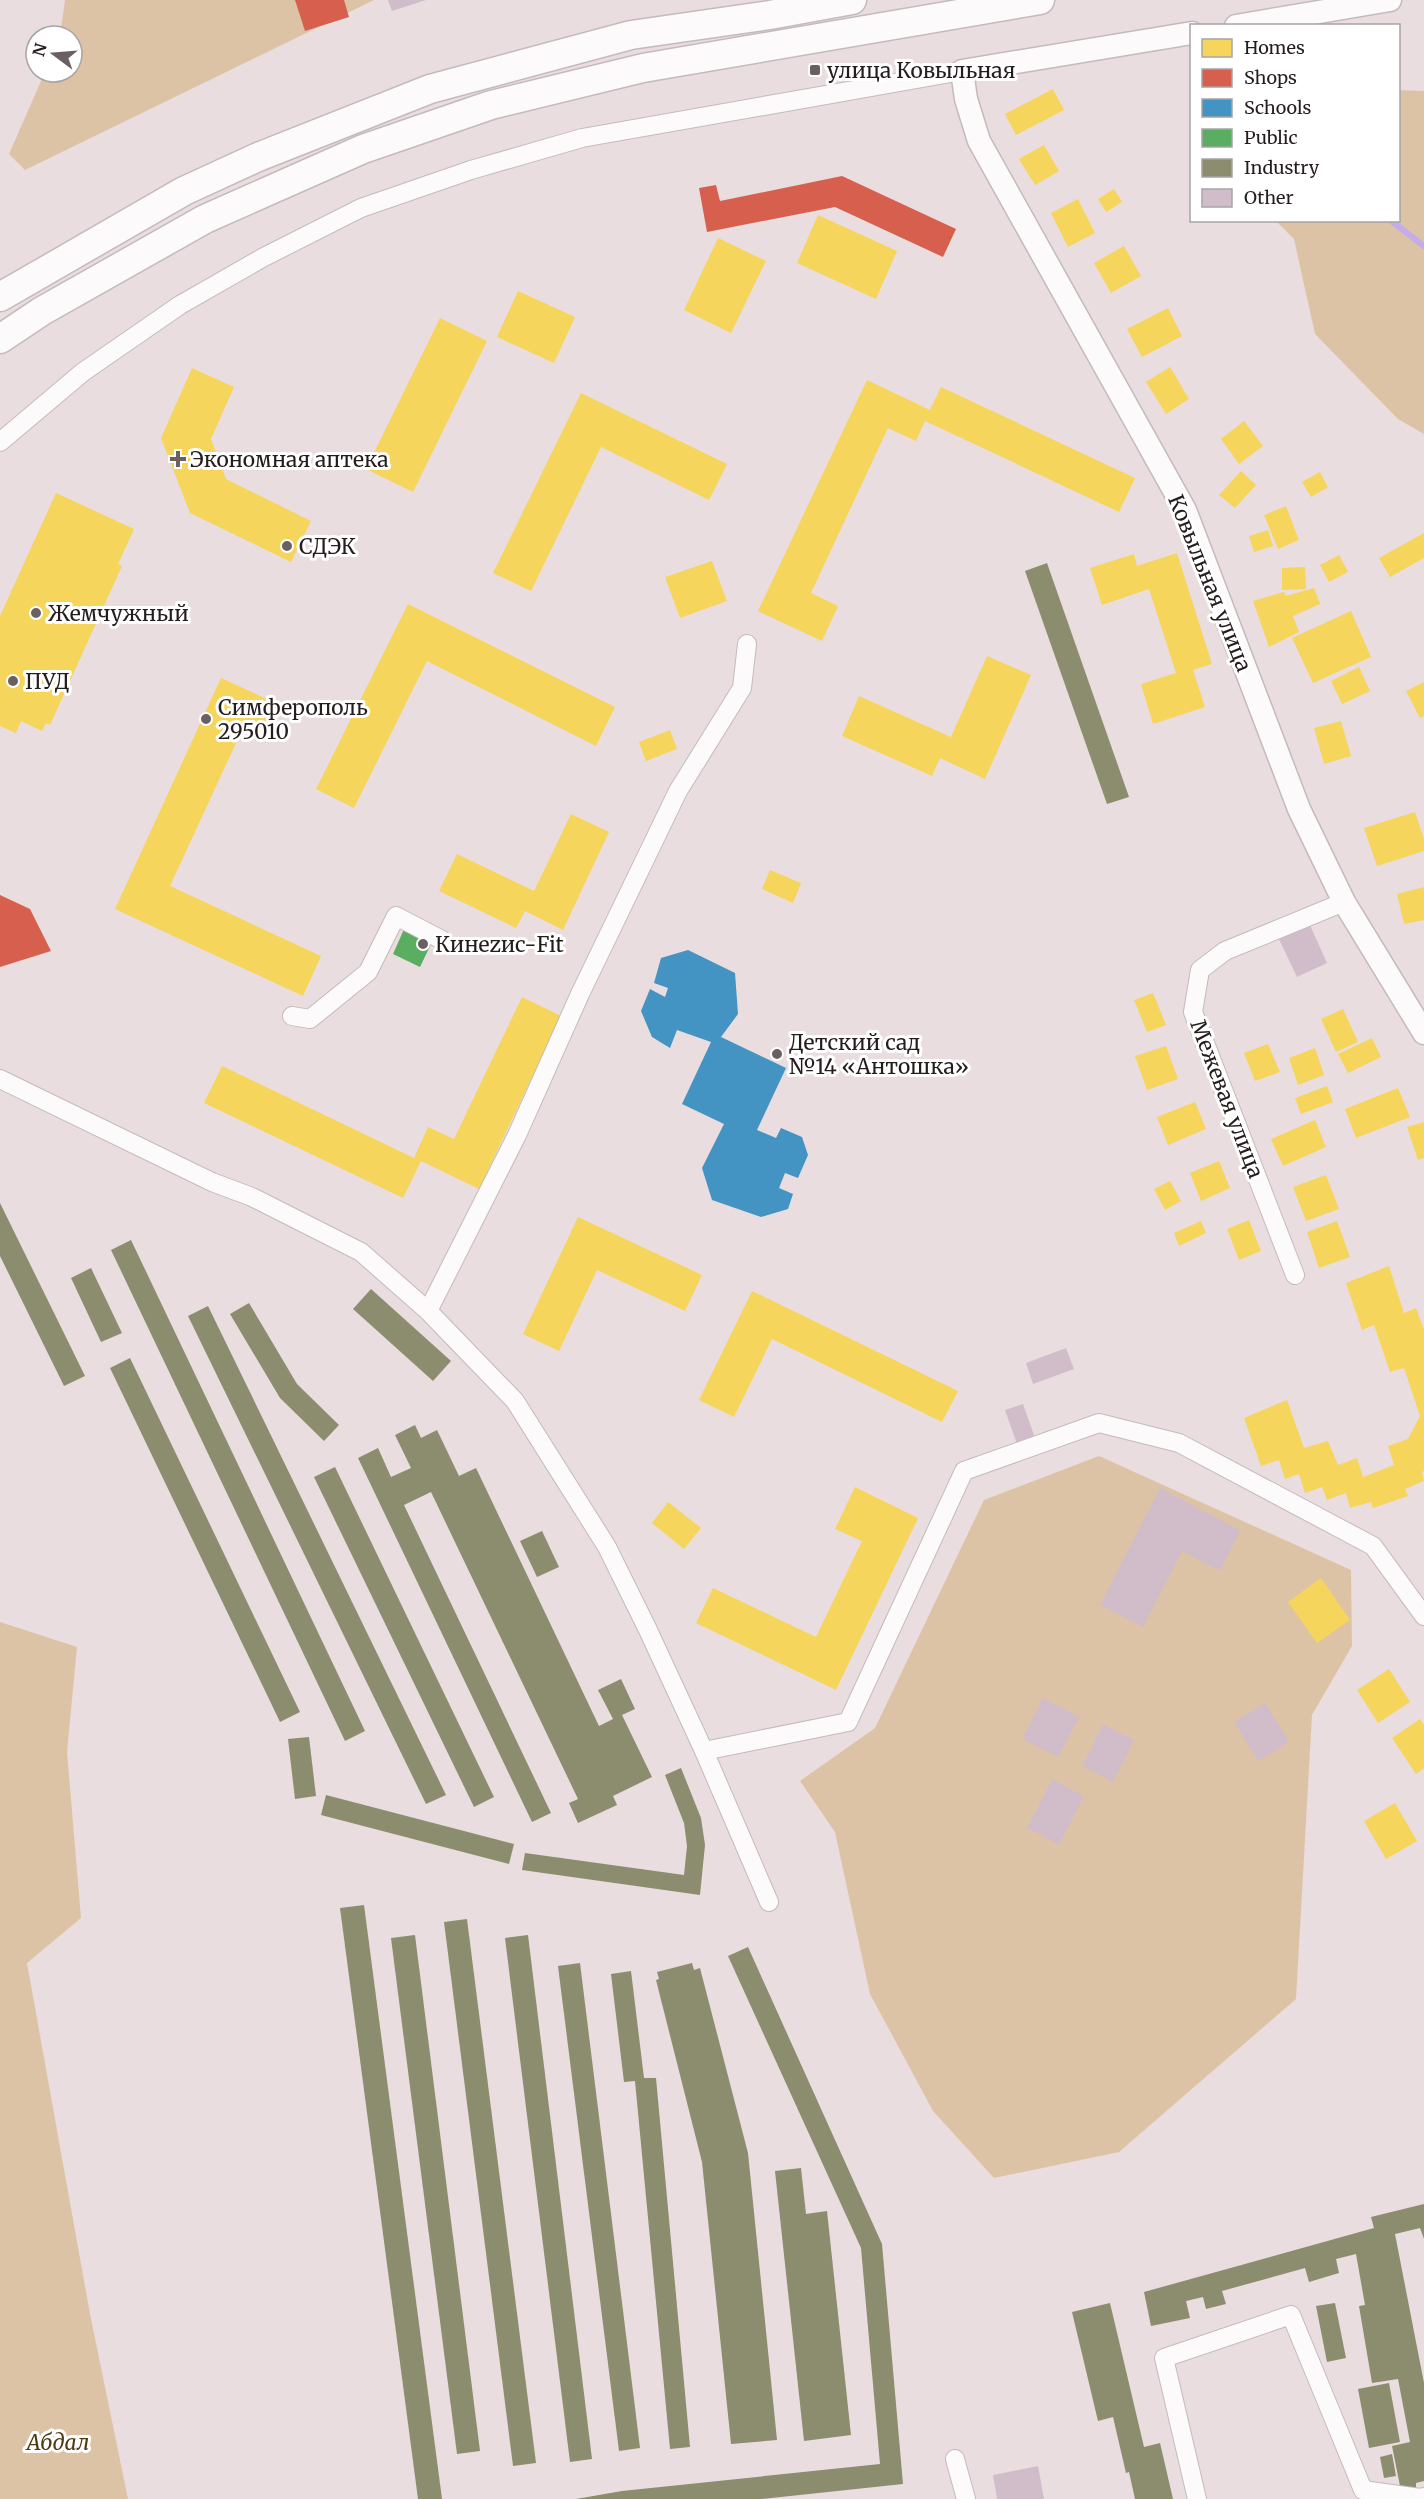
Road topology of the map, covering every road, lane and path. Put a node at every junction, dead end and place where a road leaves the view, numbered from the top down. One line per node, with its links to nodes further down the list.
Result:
1 (852, 0): 7 (main road)
2 (1040, 0): 8 (main road)
3 (1390, 0): 4 (street)
4 (1248, 24)
5 (1190, 33): 6 (street)
6 (962, 71): 9 (street); 11 (street, Ковыльная улица)
7 (0, 297)
8 (0, 339)
9 (0, 442)
10 (747, 644): 17 (street)
11 (1344, 902): 14 (street, Ковыльная улица); 16 (street, Межевая улица)
12 (442, 940): 13 (street)
13 (292, 1016)
14 (1424, 1033)
15 (0, 1079): 17 (street)
16 (1295, 1275)
17 (428, 1311): 19 (street)
18 (1424, 1616): 19 (street)
19 (704, 1751): 20 (street)
20 (769, 1902)
21 (955, 2459): 23 (street)
22 (1424, 2497): 24 (street)
23 (966, 2499)
24 (1197, 2499)

